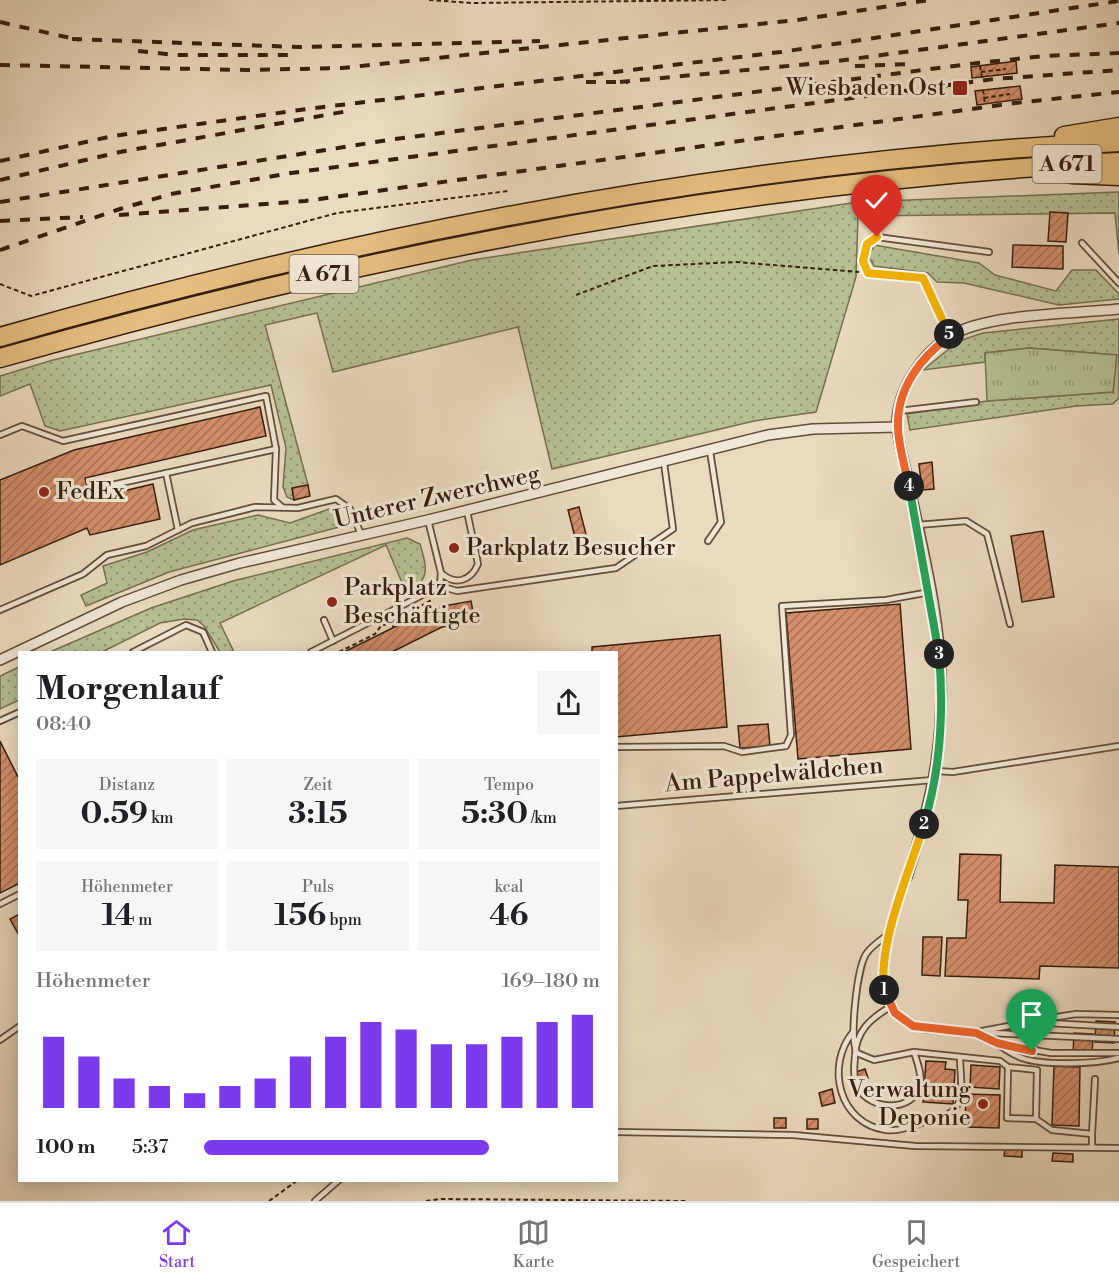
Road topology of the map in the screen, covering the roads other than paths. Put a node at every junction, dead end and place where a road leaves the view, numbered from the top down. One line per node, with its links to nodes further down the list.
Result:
1 (1119, 127): 3 (highway)
2 (1119, 142): 3 (highway, A 671)
3 (1019, 147): 12 (highway, A 671)
4 (1119, 162): 5 (highway, A 671)
5 (1016, 167): 6 (highway); 13 (highway, A 671)
6 (1119, 176)
7 (1082, 243): 10 (lane)
8 (989, 252): 9 (lane)
9 (868, 273)
10 (1119, 284)
11 (1119, 309): 15 (street)
12 (0, 337)
13 (0, 358)
14 (976, 402): 15 (lane)
15 (899, 411): 16 (street)
16 (897, 427): 19 (street, Unterer Zwerchweg); 26 (street)
17 (0, 435): 18 (lane)
18 (276, 448): 21 (lane); 23 (lane)
19 (710, 451): 20 (street, Unterer Zwerchweg); 29 (lane)
20 (664, 463): 24 (street, Unterer Zwerchweg); 31 (lane)
21 (166, 473): 22 (lane); 27 (lane)
22 (98, 488)
23 (282, 507): 27 (lane); 28 (lane)
24 (467, 510): 25 (street, Unterer Zwerchweg); 30 (lane)
25 (428, 520): 28 (street, Unterer Zwerchweg); 30 (lane)
26 (917, 525): 32 (street); 35 (lane)
27 (178, 530): 33 (lane)
28 (362, 536): 38 (street, Unterer Zwerchweg)
29 (708, 541)
30 (441, 573): 31 (lane)
31 (440, 586): 36 (lane)
32 (930, 592): 46 (lane); 47 (street)
33 (0, 610)
34 (324, 620): 36 (lane)
35 (1010, 624)
36 (333, 641): 41 (lane)
37 (18, 651): 42 (street, Unterer Zwerchweg)
38 (19, 651)
39 (135, 651): 40 (lane)
40 (212, 651)
41 (313, 651)
42 (0, 660)
43 (18, 714): 44 (lane)
44 (0, 721)
45 (1119, 746): 47 (lane, Am Pappelwäldchen)
46 (618, 747)
47 (936, 776): 48 (lane, Am Pappelwäldchen); 49 (street)
48 (618, 806)
49 (907, 877): 52 (lane)
50 (18, 895): 51 (lane)
51 (0, 904)
52 (891, 932): 53 (lane); 58 (lane)
53 (890, 1007): 59 (lane); 63 (lane)
54 (1119, 1015): 55 (lane)
55 (1030, 1022): 57 (lane); 59 (lane)
56 (18, 1027): 61 (lane)
57 (1119, 1027)
58 (853, 1032): 63 (lane); 66 (lane)
59 (976, 1033): 60 (lane); 62 (lane)
60 (1119, 1039)
61 (0, 1040)
62 (997, 1043): 65 (lane); 68 (lane)
63 (855, 1050): 64 (lane); 64 (lane)
64 (914, 1052): 66 (lane)
65 (1119, 1053)
66 (960, 1058): 69 (lane)
67 (1119, 1058): 68 (lane)
68 (1038, 1062): 70 (lane)
69 (1008, 1067): 70 (lane); 72 (lane)
70 (1037, 1070): 72 (lane)
71 (1095, 1079): 74 (lane)
72 (1036, 1119): 74 (lane)
73 (618, 1132): 75 (lane)
74 (1092, 1134): 75 (lane)
75 (1092, 1147): 76 (lane)
76 (1119, 1148)
77 (337, 1182): 78 (lane)
78 (315, 1201)

